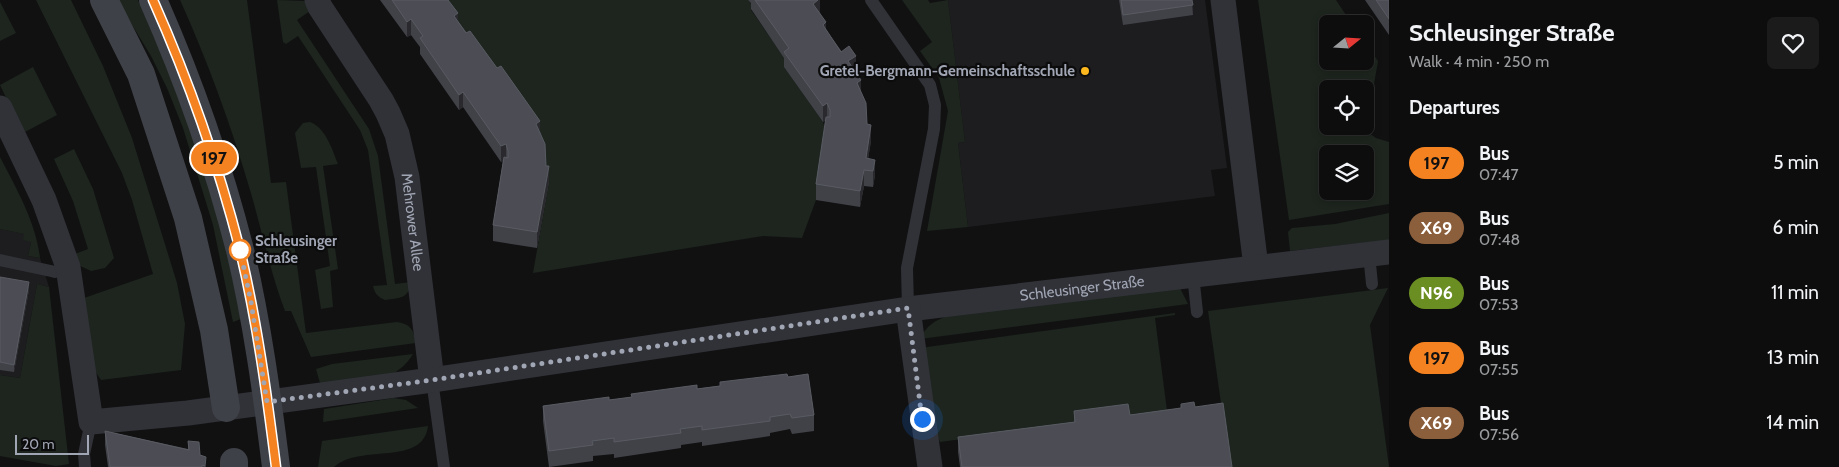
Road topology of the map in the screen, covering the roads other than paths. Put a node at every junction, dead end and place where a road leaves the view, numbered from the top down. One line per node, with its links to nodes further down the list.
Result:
1 (104, 0): 17 (main road)
2 (153, 0): 16 (main road)
3 (318, 0): 15 (street, Mehrower Allee)
4 (871, 0): 13 (lane)
5 (1223, 0): 10 (street)
6 (0, 108): 9 (street)
7 (1379, 253): 10 (street, Schleusinger Straße); 12 (lane)
8 (0, 260): 9 (lane)
9 (68, 267): 18 (street)
10 (1256, 267): 11 (street, Schleusinger Straße)
11 (1193, 275): 13 (street, Schleusinger Straße); 14 (lane)
12 (1372, 284)
13 (908, 308): 15 (street, Schleusinger Straße); 22 (street)
14 (1197, 312)
15 (432, 380): 16 (street, Schleusinger Straße); 21 (lane, Mehrower Allee)
16 (267, 402): 17 (street); 20 (main road)
17 (226, 408): 18 (street)
18 (91, 422): 19 (lane)
19 (85, 467)
20 (276, 467)
21 (444, 467)
22 (930, 467)

